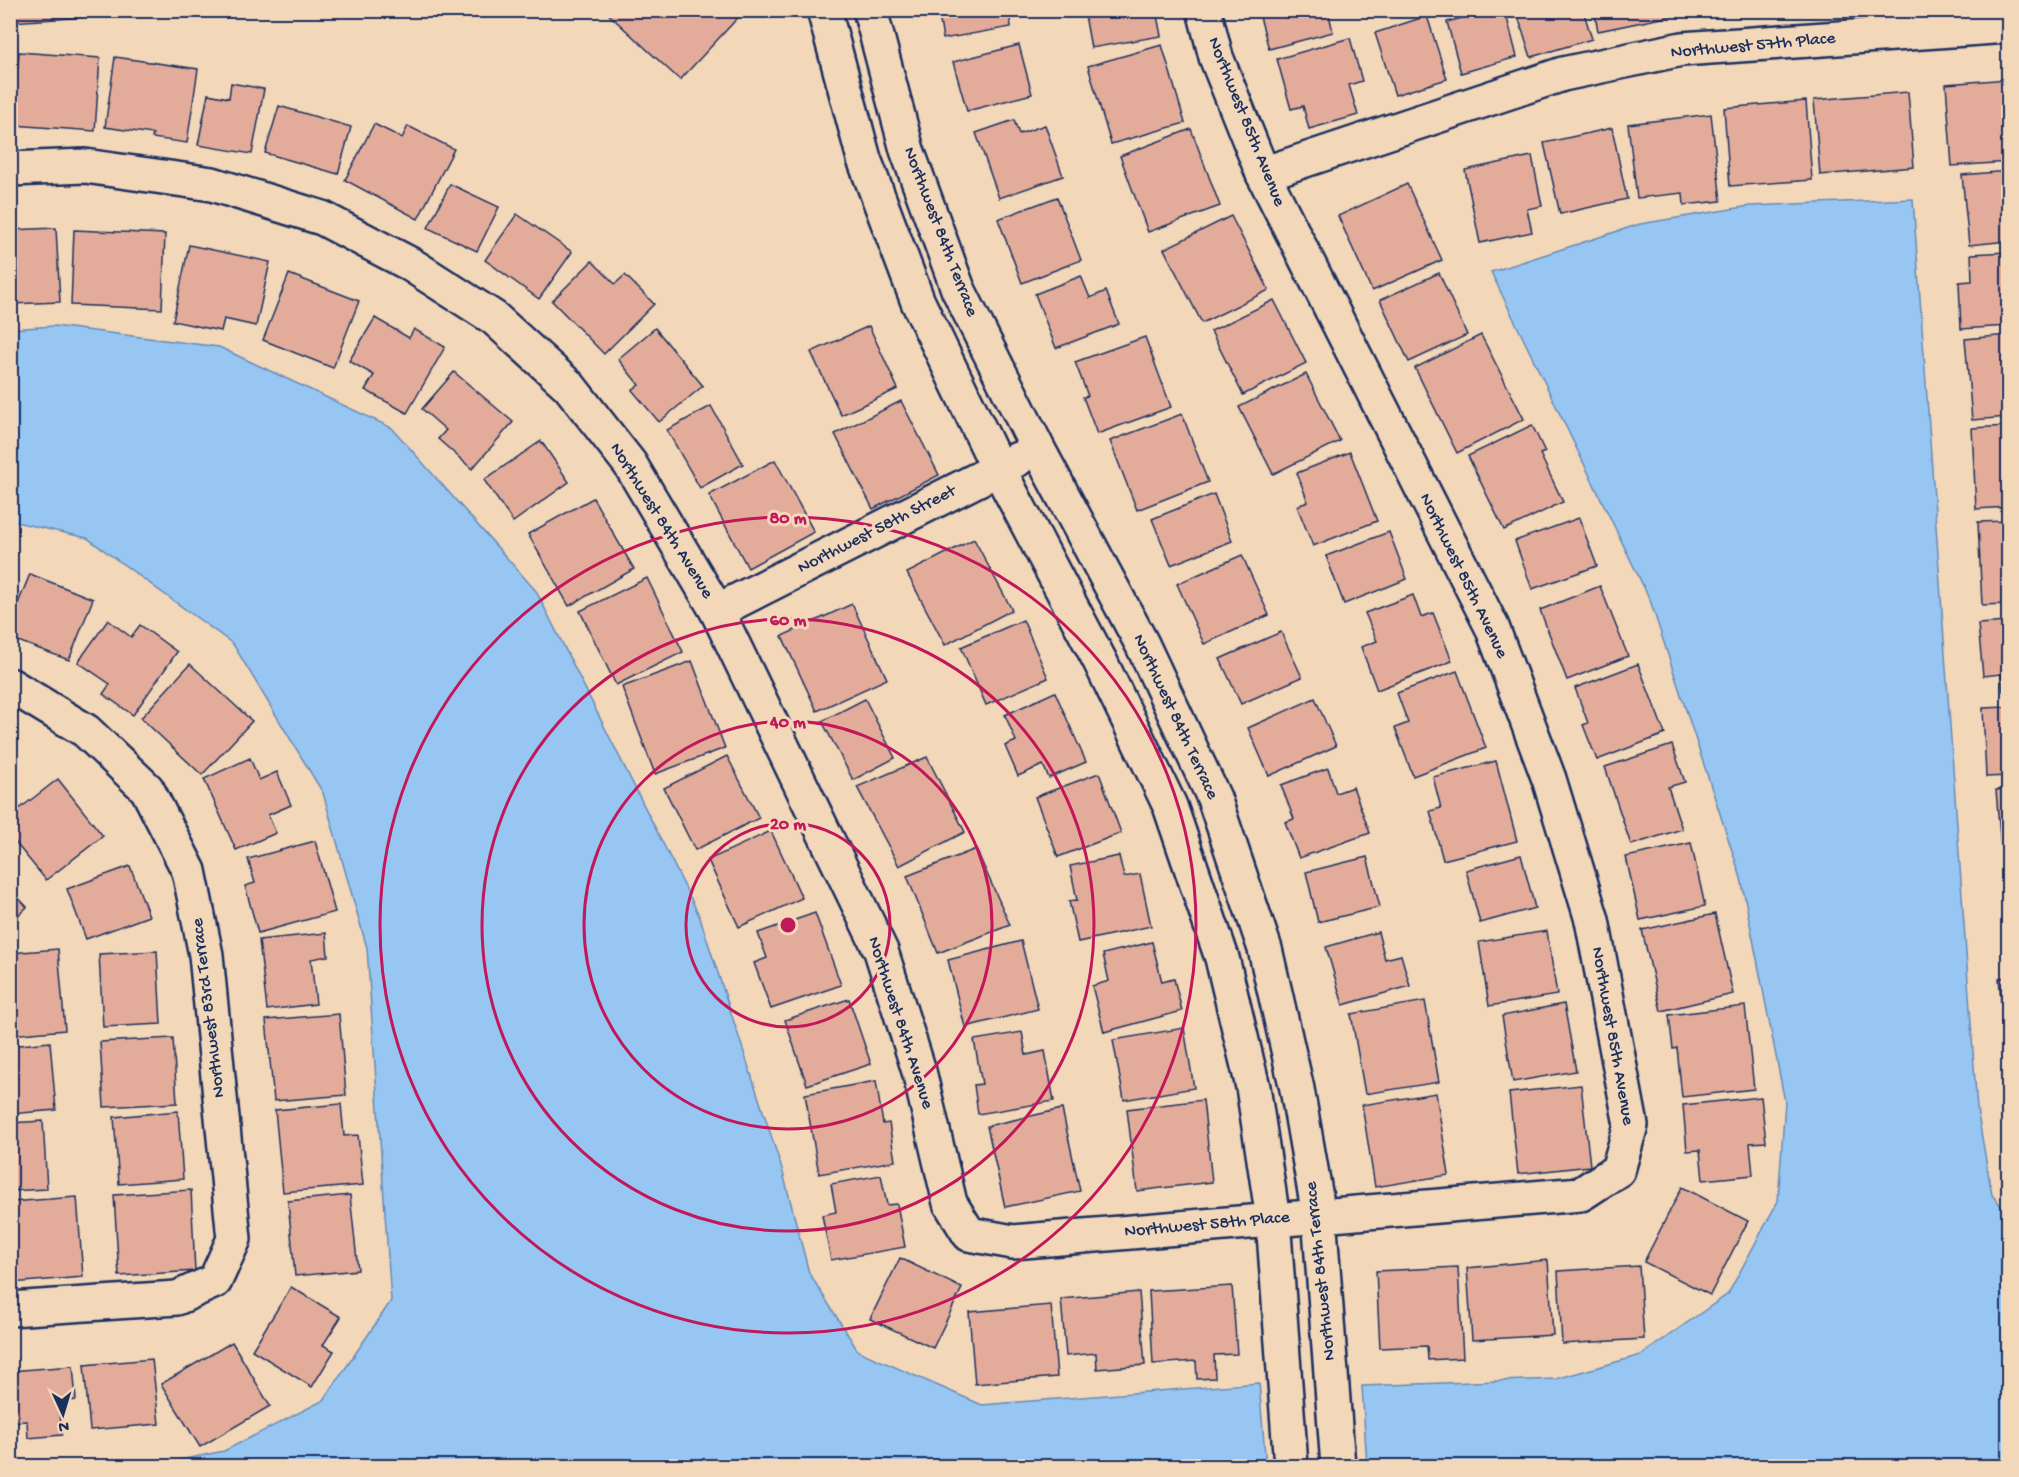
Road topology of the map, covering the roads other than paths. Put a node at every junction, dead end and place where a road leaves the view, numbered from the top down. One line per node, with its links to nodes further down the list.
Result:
1 (824, 10): 8 (street)
2 (870, 10): 7 (street, Northwest 84th Terrace)
3 (1204, 10): 6 (street, Northwest 85th Avenue)
4 (2008, 26): 6 (street, Northwest 57th Place)
5 (10, 169): 9 (street, Northwest 84th Avenue)
6 (1263, 174): 11 (street, Northwest 85th Avenue)
7 (1038, 449): 8 (street, Northwest 58th Street); 12 (street, Northwest 84th Terrace)
8 (998, 468): 9 (street, Northwest 58th Street); 13 (street)
9 (717, 611): 14 (street, Northwest 84th Avenue)
10 (10, 685): 15 (street, Northwest 83rd Terrace)
11 (1618, 1170): 12 (street, Northwest 58th Place)
12 (1319, 1215): 13 (street, Northwest 58th Place); 17 (street, Northwest 84th Terrace)
13 (1273, 1219): 14 (street, Northwest 58th Place); 16 (street)
14 (969, 1234)
15 (10, 1309)
16 (1291, 1467)
17 (1338, 1467)

